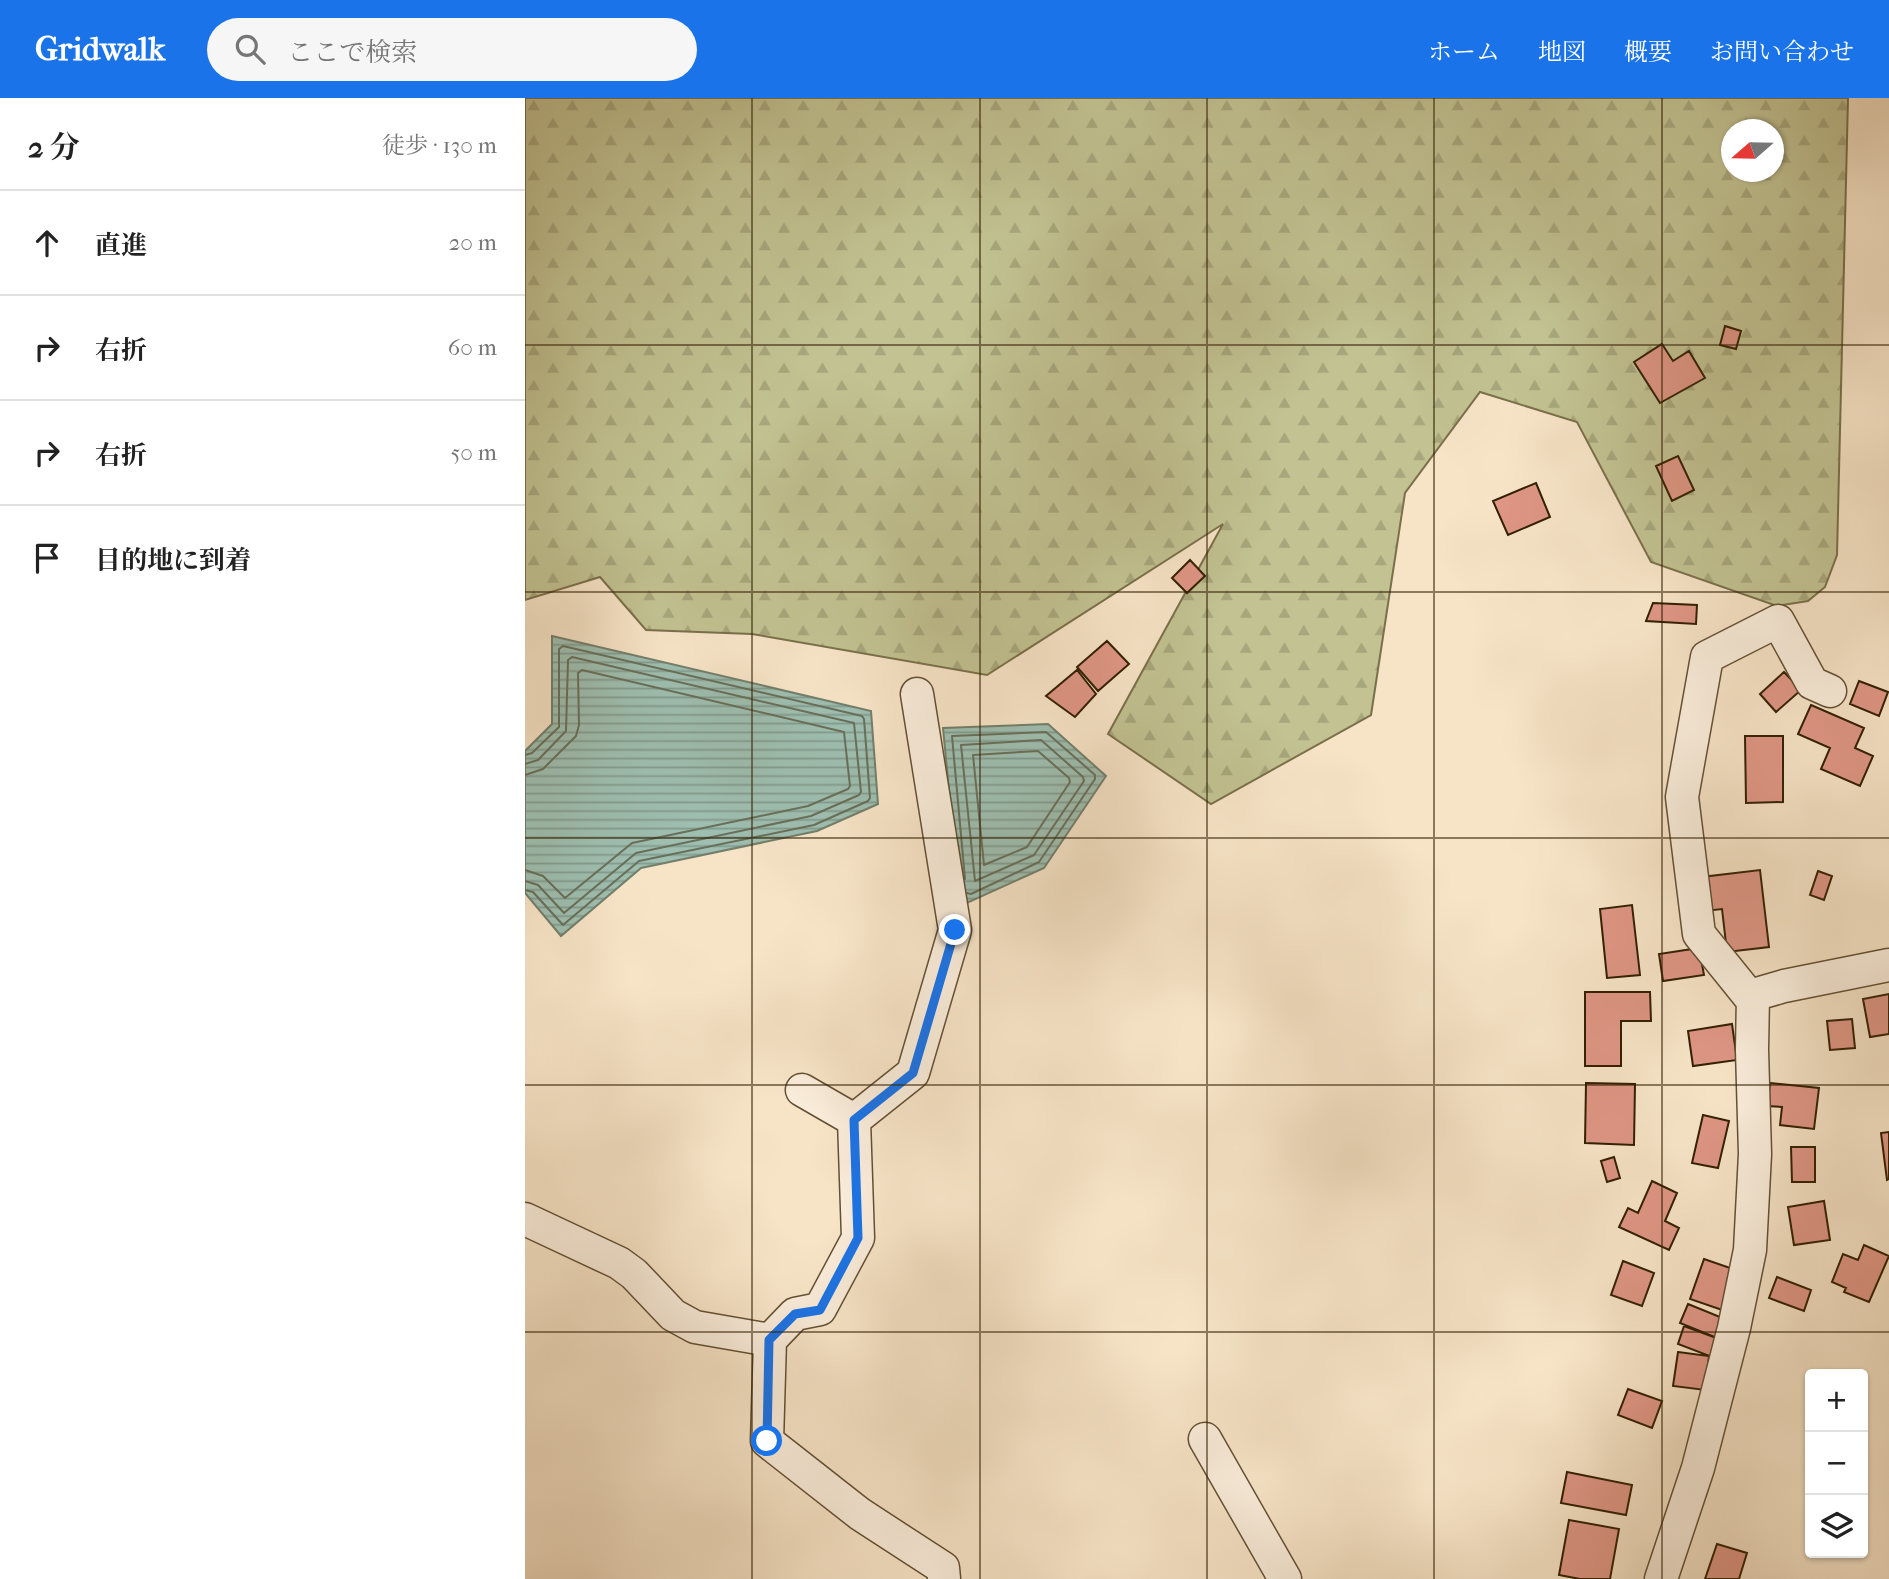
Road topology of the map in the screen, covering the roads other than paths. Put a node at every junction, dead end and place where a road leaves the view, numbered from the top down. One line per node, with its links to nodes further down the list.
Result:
1 (1830, 691): 4 (street)
2 (917, 694): 6 (street)
3 (1889, 965): 4 (street)
4 (1753, 1001): 12 (street)
5 (801, 1090): 6 (street)
6 (854, 1120): 8 (street)
7 (525, 1219): 8 (street)
8 (769, 1340): 10 (street)
9 (1205, 1439): 11 (street)
10 (944, 1579)
11 (1285, 1579)
12 (1661, 1579)

